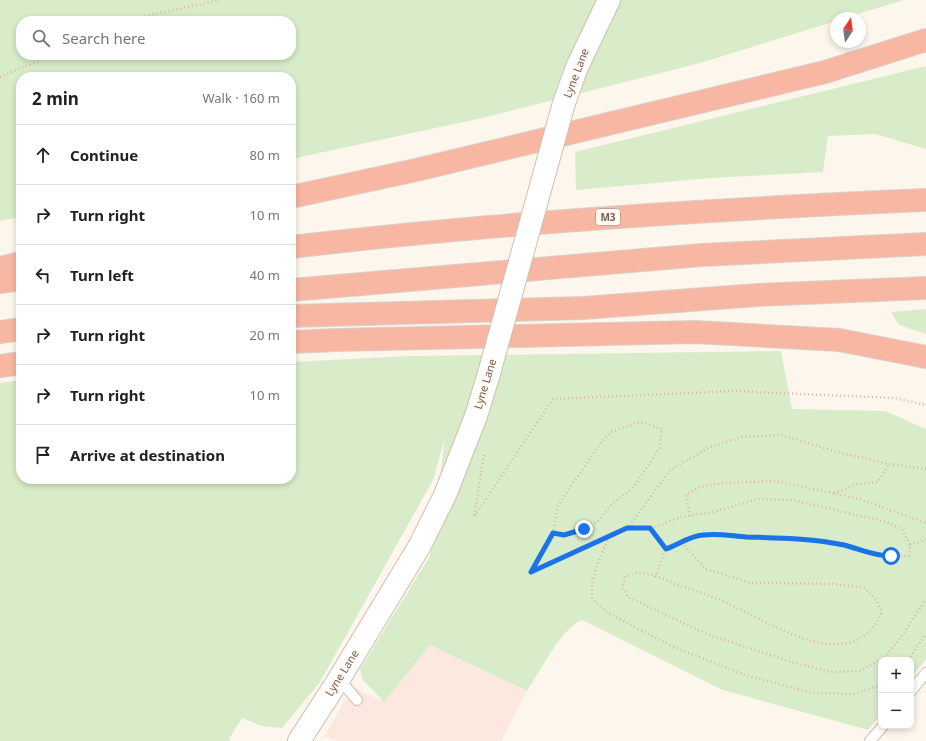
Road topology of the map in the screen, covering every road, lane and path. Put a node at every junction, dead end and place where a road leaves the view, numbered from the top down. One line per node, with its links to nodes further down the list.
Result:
1 (220, 0): 3 (path)
2 (608, 0): 44 (street, Lyne Lane, bridge)
3 (146, 16)
4 (926, 40): 7 (highway)
5 (41, 60): 6 (path)
6 (0, 77)
7 (296, 196)
8 (926, 200): 10 (highway, M3)
9 (926, 244): 16 (highway)
10 (296, 246)
11 (16, 263): 12 (highway)
12 (0, 268)
13 (16, 280): 14 (highway)
14 (0, 282)
15 (926, 288): 17 (highway)
16 (296, 290)
17 (296, 316)
18 (16, 330): 19 (highway)
19 (0, 332)
20 (296, 342): 21 (highway)
21 (926, 357)
22 (16, 364): 23 (highway)
23 (0, 366)
24 (926, 406): 25 (path)
25 (485, 450)
26 (889, 464): 27 (path); 28 (path); 31 (path)
27 (926, 468)
28 (832, 493): 29 (path); 30 (path)
29 (690, 516): 32 (path); 37 (path)
30 (926, 523)
31 (627, 528): 32 (path); 34 (path)
32 (650, 528): 38 (path)
33 (553, 533): 33 (path); 34 (path)
34 (609, 538): 45 (path)
35 (926, 540): 37 (path)
36 (682, 543): 37 (path); 38 (path); 39 (path)
37 (910, 545)
38 (666, 549): 39 (path)
39 (655, 576): 40 (path)
40 (926, 599)
41 (926, 634): 42 (path)
42 (910, 657)
43 (926, 673): 46 (lane)
44 (339, 679): 47 (lane); 49 (street, Lyne Lane)
45 (878, 686)
46 (914, 687)
47 (357, 700)
48 (880, 729): 50 (lane)
49 (299, 741)
50 (870, 741)

